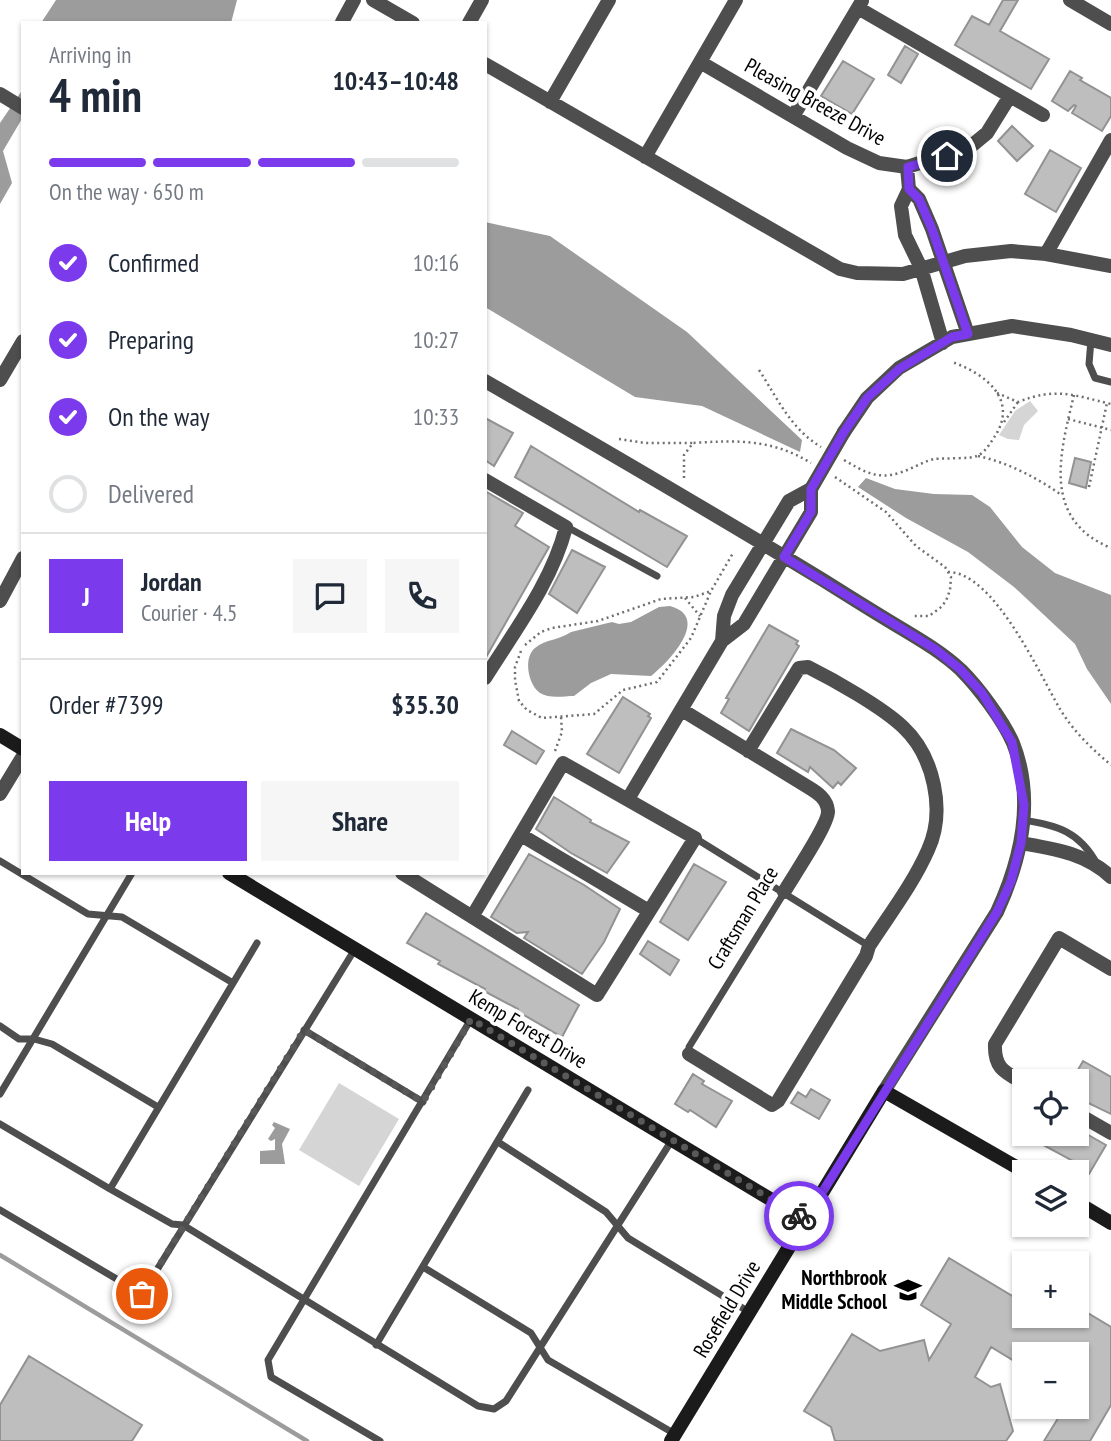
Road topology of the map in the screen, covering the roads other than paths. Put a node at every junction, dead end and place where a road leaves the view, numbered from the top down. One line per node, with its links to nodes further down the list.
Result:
1 (354, 0): 8 (street)
2 (373, 0): 9 (street)
3 (482, 0): 10 (street)
4 (609, 0): 16 (street)
5 (736, 0): 12 (street)
6 (1070, 0): 11 (street)
7 (860, 4): 15 (street); 18 (street)
8 (343, 21)
9 (409, 21)
10 (470, 21)
11 (1111, 24)
12 (700, 61): 18 (street, Pleasing Breeze Drive); 21 (street)
13 (487, 65): 16 (street)
14 (0, 94): 17 (street)
15 (1010, 96): 19 (street); 22 (street, Pleasing Breeze Drive)
16 (550, 102): 21 (street)
17 (21, 107)
18 (793, 115): 22 (street, Pleasing Breeze Drive)
19 (1043, 115)
20 (1111, 140): 24 (street)
21 (645, 157): 27 (street)
22 (908, 167): 23 (street)
23 (909, 189): 25 (street); 27 (street)
24 (1046, 254): 25 (street); 26 (street)
25 (942, 262): 27 (street); 28 (street)
26 (1111, 266)
27 (921, 268): 29 (street)
28 (955, 297): 29 (street); 30 (street)
29 (931, 305): 32 (street)
30 (968, 334): 31 (street); 32 (street)
31 (1091, 340): 34 (street); 37 (lane)
32 (943, 343): 39 (street, bridge)
33 (21, 344): 35 (street)
34 (1111, 345)
35 (0, 380)
36 (487, 382): 41 (street)
37 (1111, 382)
38 (487, 481): 40 (street)
39 (811, 489): 41 (street); 42 (street)
40 (566, 527): 44 (lane); 47 (street)
41 (763, 544): 42 (street); 46 (street)
42 (784, 557): 46 (street); 55 (street)
43 (21, 562): 45 (street)
44 (657, 576)
45 (0, 601)
46 (722, 641): 48 (street)
47 (487, 675)
48 (682, 710): 51 (street); 54 (street)
49 (0, 735): 50 (street)
50 (21, 747)
51 (748, 751): 67 (street, Craftsman Place); 72 (street)
52 (21, 759): 53 (street)
53 (0, 794)
54 (628, 799): 56 (street); 57 (street)
55 (1023, 820): 58 (street); 60 (lane)
56 (521, 835): 68 (street); 70 (street)
57 (695, 838): 67 (lane); 68 (street)
58 (1021, 843): 60 (street); 83 (street)
59 (0, 861): 61 (lane)
60 (1097, 864): 66 (street)
61 (21, 874)
62 (23, 875): 69 (lane)
63 (131, 875): 69 (lane)
64 (232, 875): 73 (street, Kemp Forest Drive)
65 (405, 875): 70 (street)
66 (1111, 877)
67 (784, 892): 72 (lane); 80 (lane, Craftsman Place)
68 (649, 911): 70 (street)
69 (106, 915): 75 (lane); 79 (lane)
70 (472, 917)
71 (257, 943): 75 (lane)
72 (869, 946): 80 (street)
73 (355, 949): 76 (street, Kemp Forest Drive); 78 (lane)
74 (1111, 969): 81 (street)
75 (233, 984): 86 (lane)
76 (471, 1019): 85 (lane); 90 (street, Kemp Forest Drive)
77 (0, 1026): 79 (lane)
78 (304, 1030): 85 (lane); 98 (lane)
79 (34, 1039): 84 (lane); 86 (lane)
80 (689, 1054)
81 (1012, 1076)
82 (528, 1090): 91 (lane)
83 (884, 1091): 92 (street); 96 (street, Rosefield Drive)
84 (0, 1094)
85 (423, 1102): 101 (lane)
86 (158, 1107): 93 (lane)
87 (1089, 1120): 89 (street)
88 (0, 1124): 93 (lane)
89 (1111, 1133)
90 (672, 1140): 96 (street, Kemp Forest Drive); 99 (lane)
91 (498, 1142): 99 (lane); 100 (lane)
92 (1012, 1165)
93 (110, 1189): 98 (lane)
94 (0, 1210): 98 (lane)
95 (1089, 1210): 97 (street)
96 (805, 1220): 102 (street, Rosefield Drive)
97 (1111, 1223)
98 (183, 1225): 101 (lane)
99 (617, 1226): 102 (lane); 104 (lane)
100 (423, 1267): 103 (lane); 104 (lane)
101 (303, 1301): 103 (lane); 106 (lane)
102 (749, 1312): 105 (street, Rosefield Drive)
103 (376, 1345): 104 (lane)
104 (538, 1347): 105 (lane)
105 (673, 1438)
106 (380, 1441)

